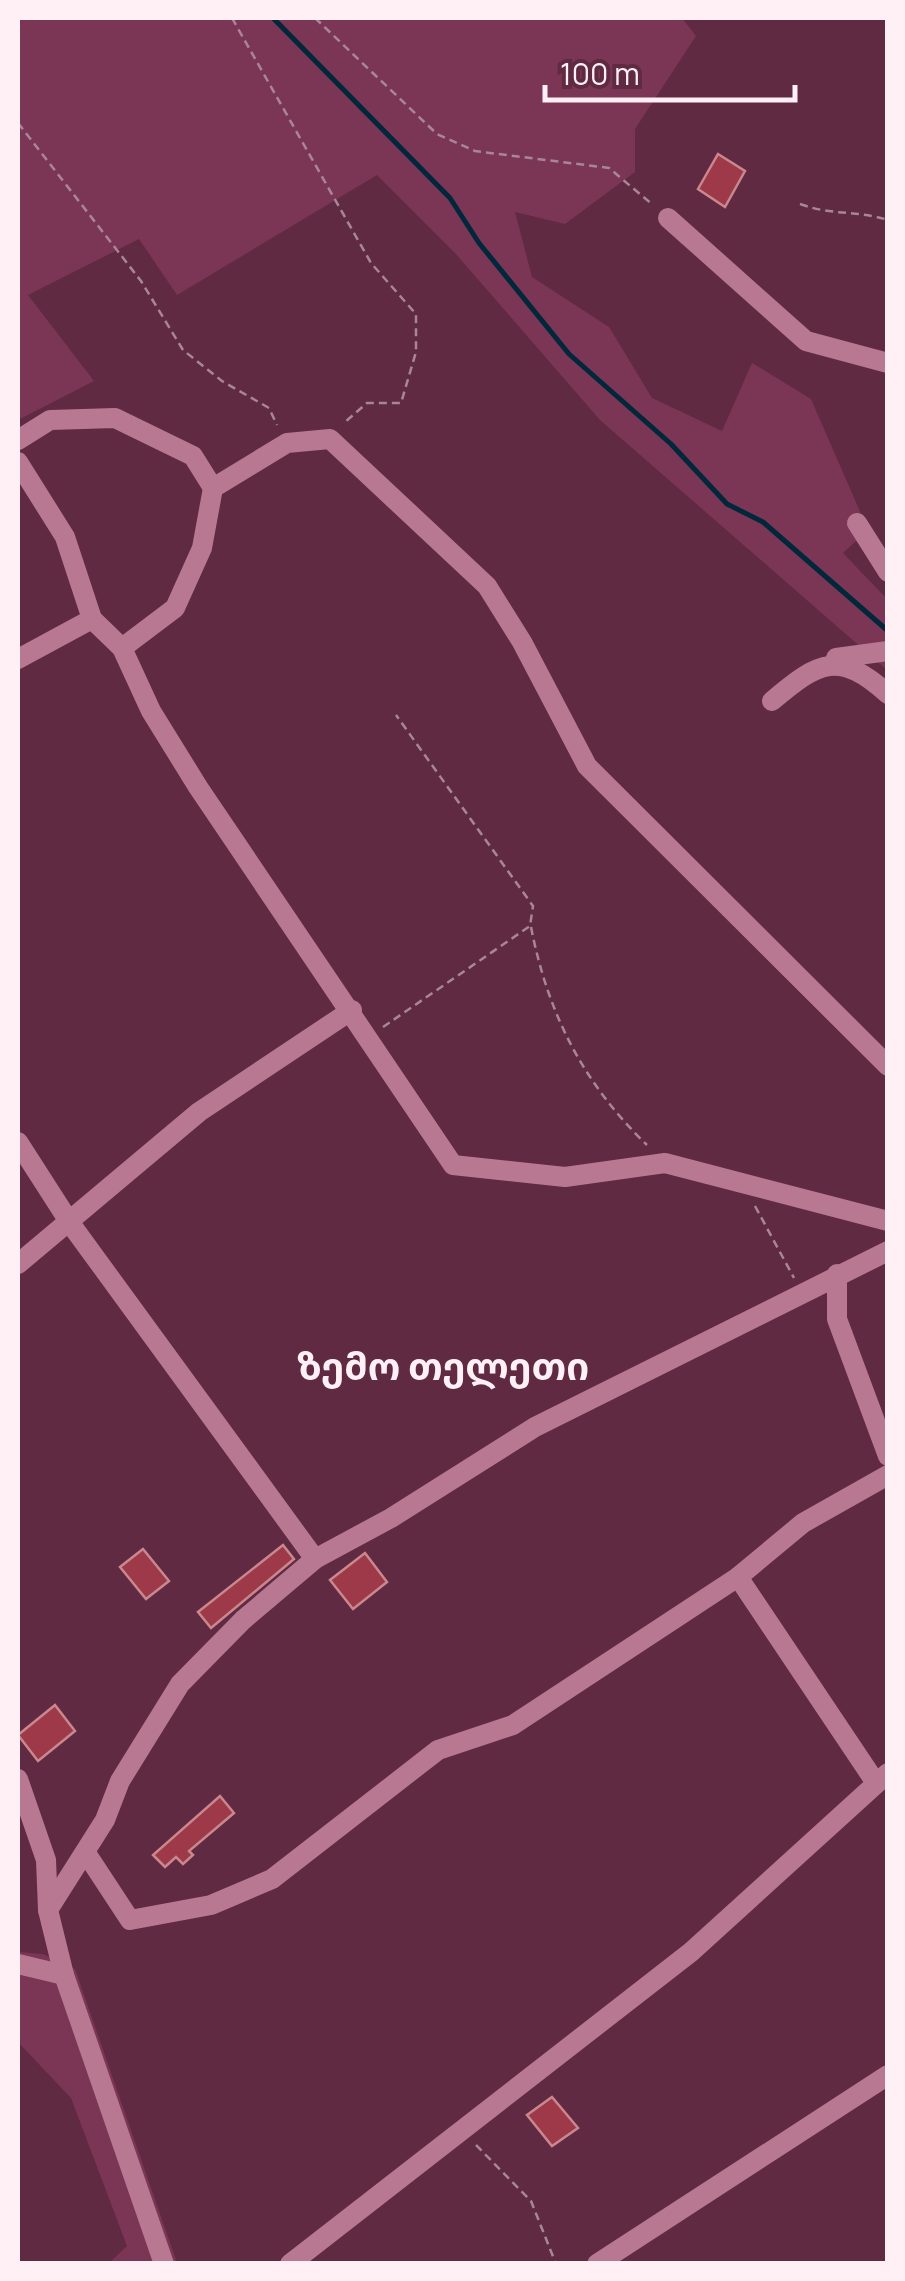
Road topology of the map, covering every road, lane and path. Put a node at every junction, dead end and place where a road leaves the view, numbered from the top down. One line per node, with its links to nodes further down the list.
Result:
1 (232, 18): 8 (path)
2 (315, 18): 5 (path)
3 (18, 123): 10 (path)
4 (800, 204): 6 (path)
5 (668, 218): 7 (street)
6 (888, 220)
7 (888, 363)
8 (330, 439): 10 (street); 26 (street)
9 (18, 440): 12 (street)
10 (287, 444): 12 (street)
11 (18, 464): 15 (street)
12 (213, 488): 16 (street)
13 (857, 523): 14 (street)
14 (888, 572)
15 (92, 620): 16 (street); 18 (street)
16 (122, 648): 24 (street)
17 (888, 651): 19 (street)
18 (18, 659)
19 (821, 665): 20 (street); 21 (street)
20 (888, 694)
21 (772, 701)
22 (396, 715): 23 (path)
23 (530, 926): 25 (path); 28 (path)
24 (352, 1010): 25 (street); 31 (street)
25 (369, 1036): 28 (street)
26 (888, 1066)
27 (18, 1142): 31 (street)
28 (666, 1163): 29 (street)
29 (744, 1186): 30 (street); 35 (path)
30 (888, 1222)
31 (70, 1223): 33 (street); 38 (street)
32 (888, 1251): 34 (street)
33 (18, 1264)
34 (837, 1274): 35 (street); 36 (street)
35 (800, 1293): 38 (street)
36 (888, 1456)
37 (888, 1475): 39 (street)
38 (315, 1559): 42 (street)
39 (738, 1577): 40 (street); 42 (street)
40 (882, 1778): 47 (street)
41 (18, 1779): 43 (street)
42 (86, 1853): 43 (street)
43 (48, 1910): 45 (street)
44 (18, 1964): 45 (street)
45 (64, 1975): 48 (street)
46 (888, 2076): 51 (street)
47 (461, 2130): 49 (street); 50 (path)
48 (164, 2264)
49 (290, 2264)
50 (556, 2264)
51 (597, 2264)

